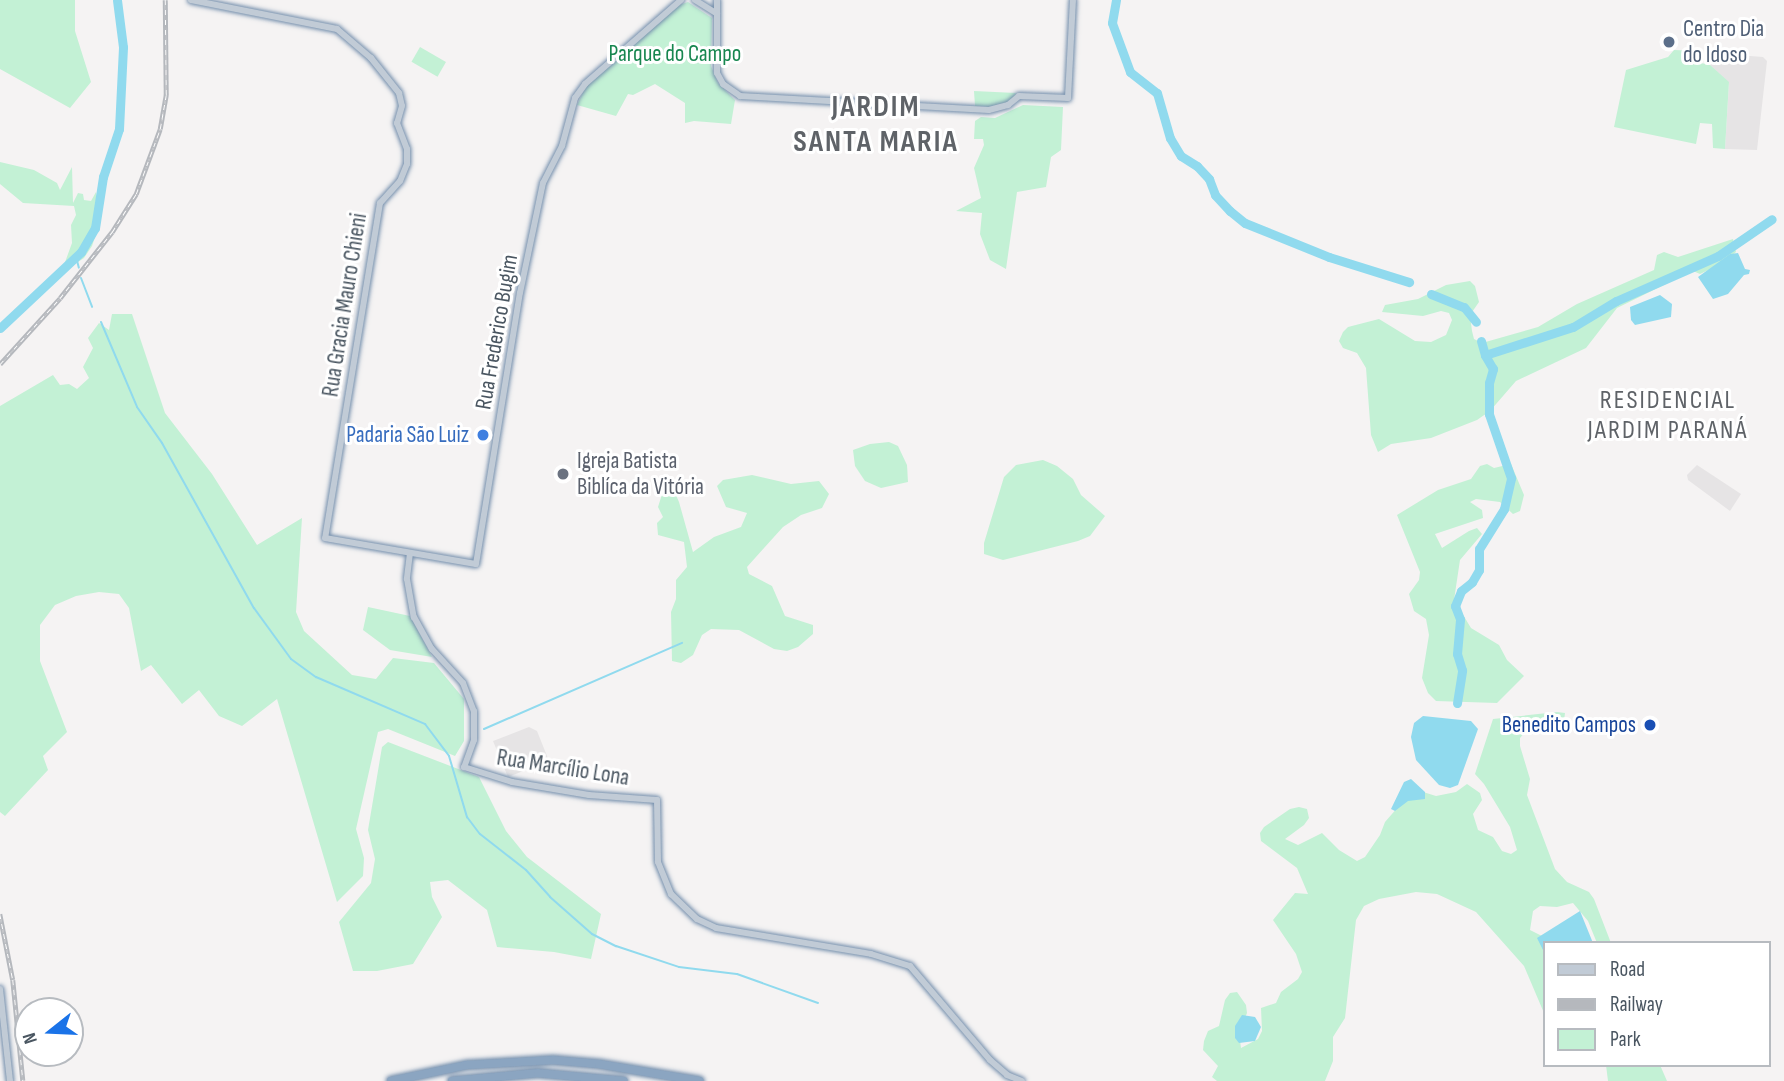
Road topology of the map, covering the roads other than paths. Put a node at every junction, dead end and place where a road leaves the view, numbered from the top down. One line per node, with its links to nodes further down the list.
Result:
1 (191, 0): 9 (street, Rua Gracia Mauro Chieni)
2 (681, 0): 6 (street)
3 (717, 0): 7 (street); 8 (street)
4 (1073, 0): 8 (street)
5 (696, 1): 7 (street)
6 (674, 2): 9 (street, Rua Frederico Bugim)
7 (706, 6): 8 (street)
8 (717, 14)
9 (410, 553): 16 (street, Rua Marcílio Lona)
10 (0, 989): 11 (street)
11 (10, 1081)
12 (391, 1081): 15 (highway)
13 (452, 1081): 14 (highway)
14 (624, 1081)
15 (700, 1081)
16 (1022, 1081)

